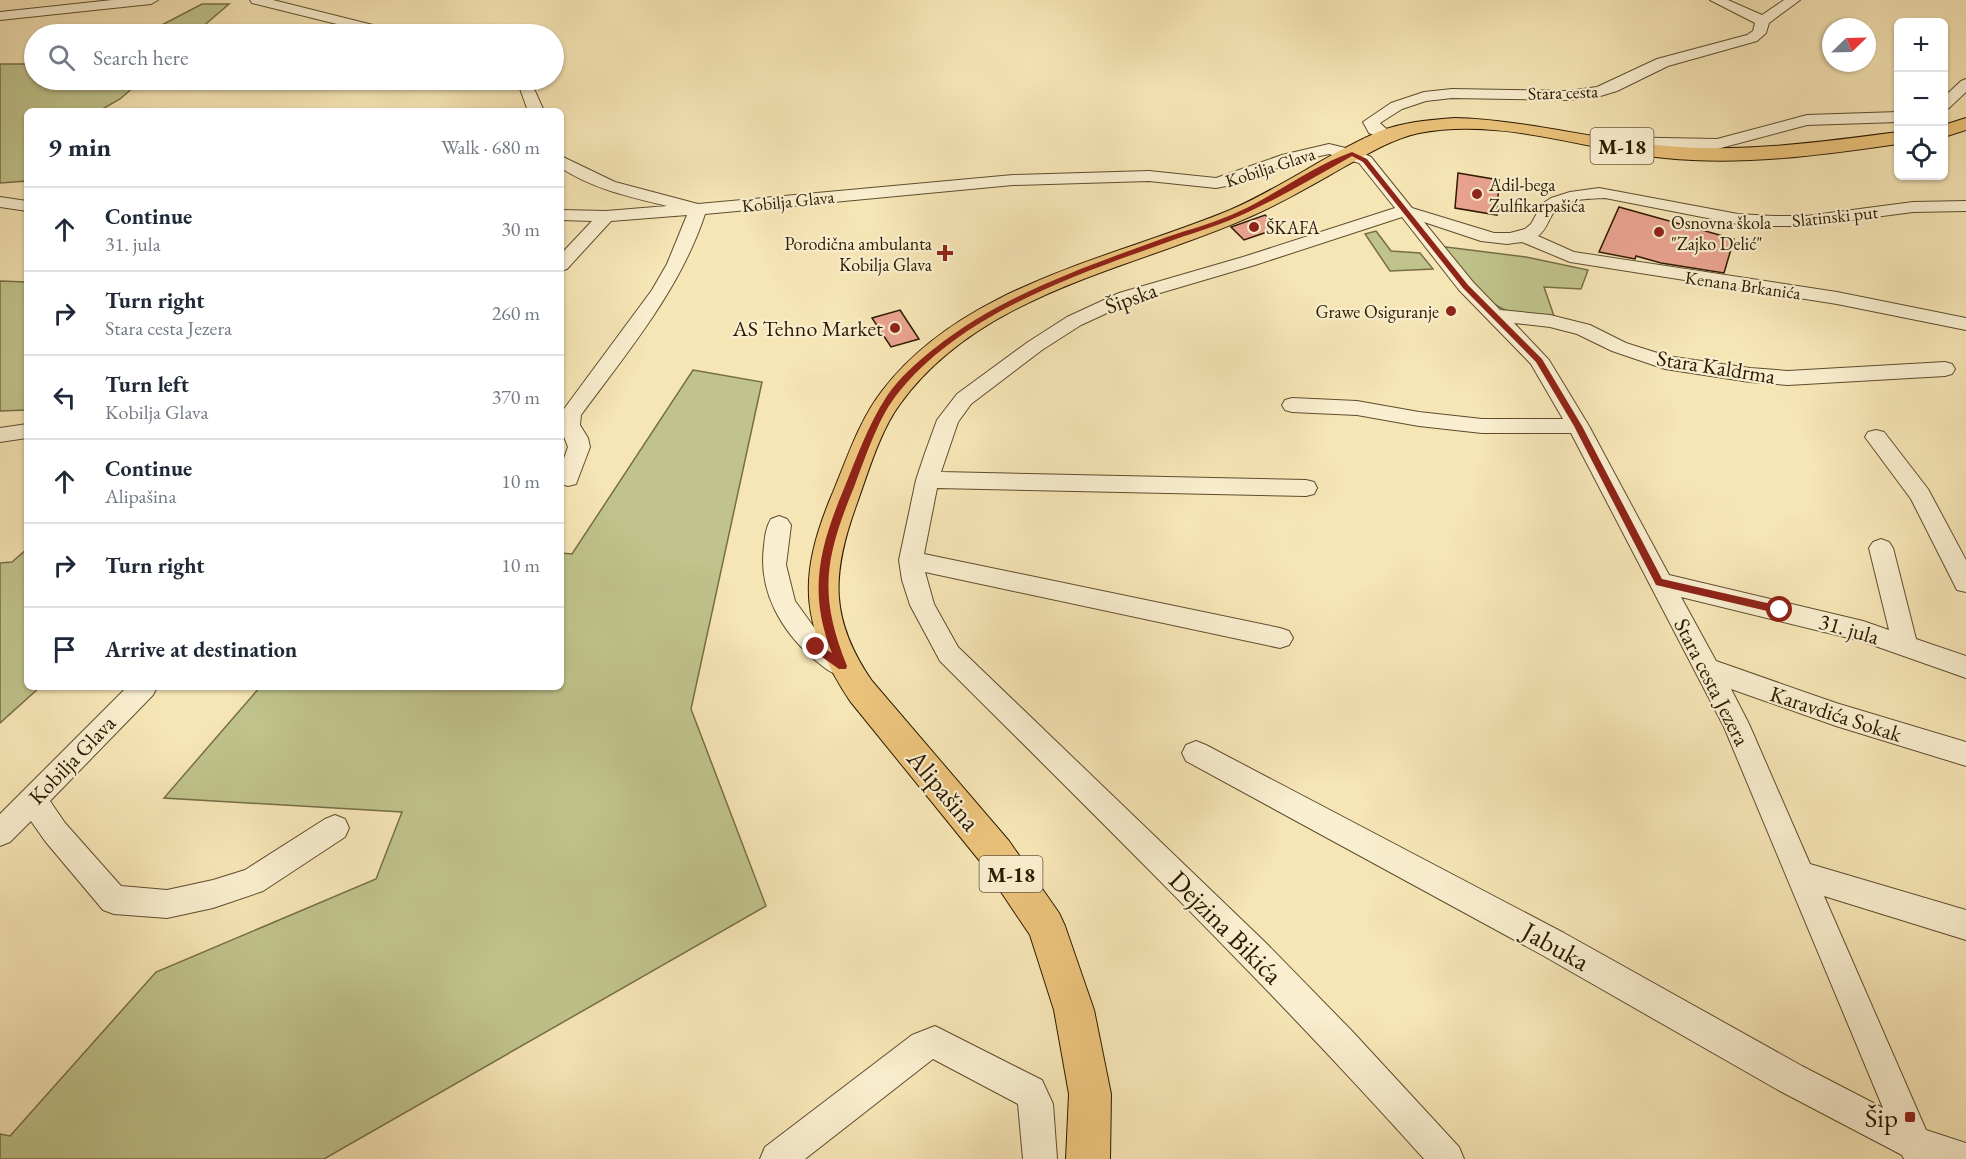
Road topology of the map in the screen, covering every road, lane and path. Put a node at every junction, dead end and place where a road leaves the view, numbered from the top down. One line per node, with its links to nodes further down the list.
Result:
1 (151, 0): 5 (street)
2 (257, 0): 7 (street)
3 (1717, 0): 6 (street)
4 (1793, 0): 6 (street, Stara cesta)
5 (0, 16)
6 (1763, 21): 15 (street, Stara cesta)
7 (352, 24)
8 (1966, 84): 10 (street)
9 (528, 90): 11 (street)
10 (1948, 101)
11 (535, 108)
12 (1894, 117): 17 (street, Stara cesta)
13 (1966, 124): 14 (main road)
14 (1948, 130)
15 (1386, 136): 17 (main road, Stara cesta / M-18); 18 (main road, Stara cesta / M-18)
16 (1894, 139): 17 (main road, Stara cesta / M-18)
17 (1593, 142)
18 (1352, 154): 23 (street, Kobilja Glava); 24 (street, Stara cesta Jezera); 47 (main road, Kobilja Glava / M-18)
19 (564, 163): 23 (street, Kobilja Glava)
20 (0, 202): 21 (street)
21 (24, 206)
22 (1966, 206): 27 (street, Slatinski put)
23 (698, 208): 26 (street, Kobilja Glava); 37 (street)
24 (1404, 211): 27 (street); 29 (street, Stara cesta Jezera); 38 (street, Šipska)
25 (564, 215): 26 (street, Kobilja Glava)
26 (606, 216): 28 (street)
27 (1524, 236): 30 (street, Kenana Brkanića)
28 (564, 262)
29 (1494, 315): 31 (street, Stara Kaldrma); 33 (street, Stara cesta Jezera)
30 (1966, 324)
31 (1945, 369)
32 (1292, 405): 33 (street)
33 (1578, 426): 43 (street, Stara cesta Jezera)
34 (24, 431): 35 (street)
35 (0, 435)
36 (1876, 437): 44 (street)
37 (568, 478)
38 (927, 480): 39 (street); 42 (street, Šipska)
39 (1306, 488)
40 (779, 525): 47 (street)
41 (1881, 548): 46 (street)
42 (911, 560): 45 (street); 51 (street, Šipska)
43 (1659, 582): 46 (street, 31. jula); 49 (street, Stara cesta Jezera)
44 (1966, 583)
45 (1280, 638)
46 (1905, 646): 48 (street, 31. jula)
47 (836, 650): 62 (main road, Alipašina / M-18)
48 (1966, 667)
49 (1707, 669): 53 (street, Karavdića Sokak); 57 (street, Stara cesta Jezera)
50 (141, 690): 54 (street, Kobilja Glava)
51 (998, 702): 63 (street, Dejzina Bikića)
52 (1196, 753): 59 (street, Jabuka)
53 (1966, 754)
54 (33, 800): 55 (street); 56 (street, Kobilja Glava)
55 (335, 828)
56 (0, 833)
57 (1801, 875): 58 (street); 59 (street, Stara cesta Jezera)
58 (1966, 926)
59 (1917, 1151): 64 (street, Jabuka)
60 (777, 1159): 61 (street)
61 (1040, 1159)
62 (1088, 1159)
63 (1447, 1159)
64 (1964, 1159)

